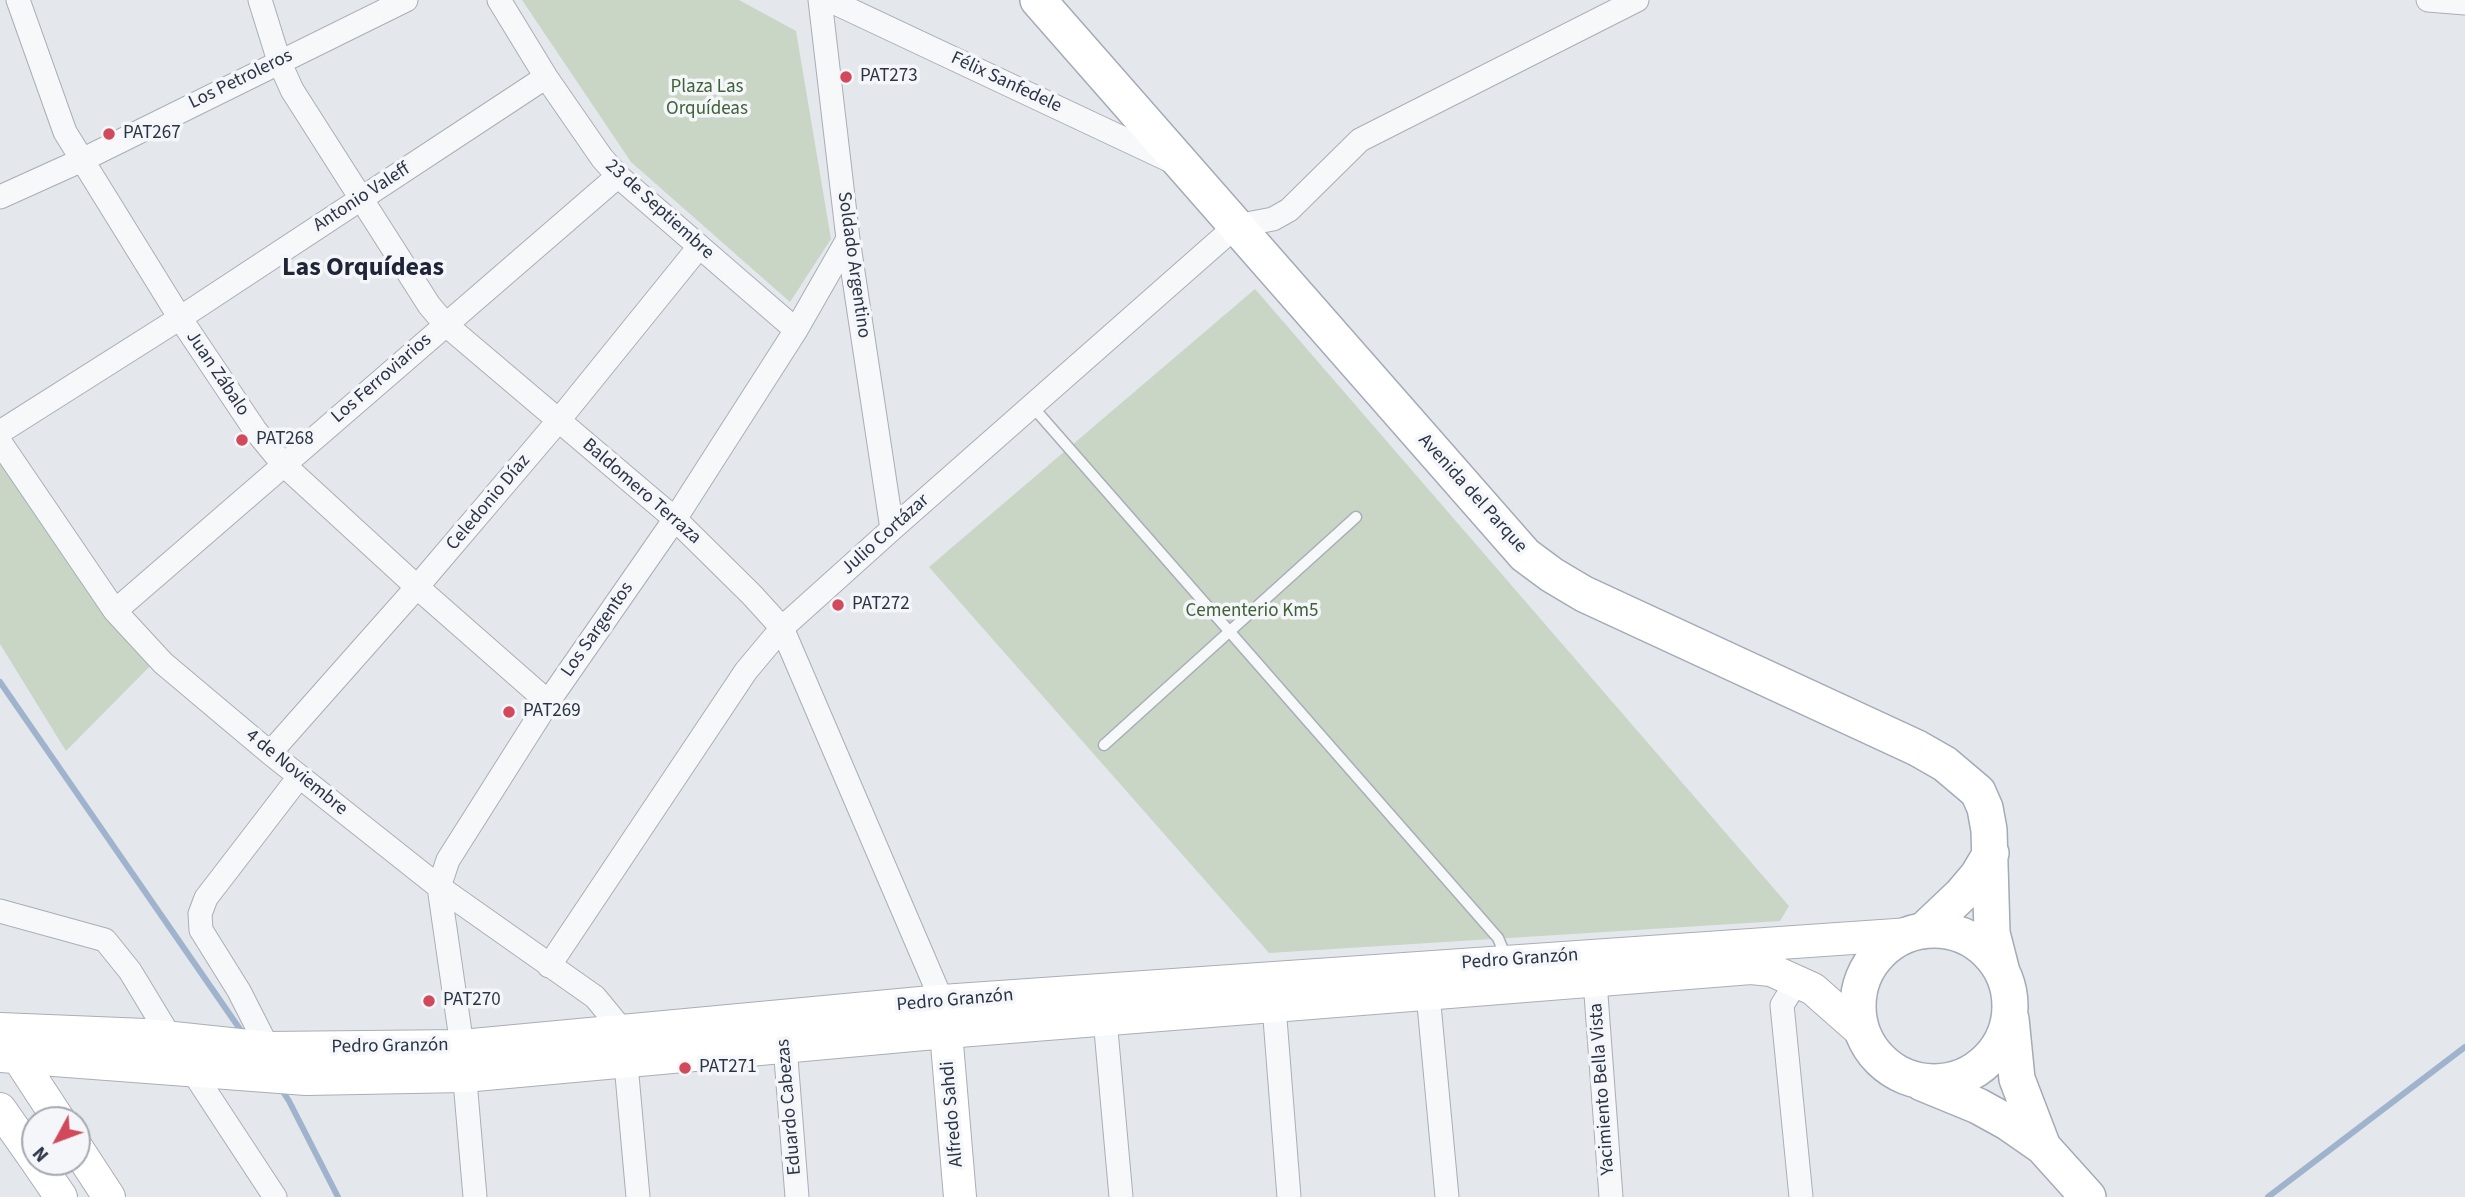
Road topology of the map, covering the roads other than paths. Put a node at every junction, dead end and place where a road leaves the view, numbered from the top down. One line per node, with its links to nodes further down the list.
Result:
1 (260, 0): 11 (street, Baldomero Terraza)
2 (406, 0): 11 (street, Los Petroleros)
3 (499, 0): 12 (street, 23 de Septiembre)
4 (820, 0): 19 (street, Soldado Argentino)
5 (829, 0): 14 (street, Félix Sanfedele)
6 (1038, 0): 14 (main road, Avenida del Parque)
7 (1637, 0): 18 (street)
8 (2428, 0): 10 (street)
9 (21, 1): 13 (street, Juan Zábalo)
10 (2465, 3)
11 (279, 61): 13 (street, Los Petroleros); 17 (street, Baldomero Terraza)
12 (546, 77): 15 (street, 23 de Septiembre); 17 (street, Antonio Valeff)
13 (82, 160): 16 (street, Los Petroleros); 21 (street, Juan Zábalo)
14 (1184, 167): 18 (main road, Avenida del Parque)
15 (618, 176): 20 (street, 23 de Septiembre); 22 (street, Los Ferroviarios)
16 (0, 197)
17 (361, 199): 21 (street, Antonio Valeff); 22 (street, Baldomero Terraza)
18 (1236, 226): 24 (street, Julio Cortázar); 40 (main road, Avenida del Parque)
19 (848, 239): 23 (street, Los Sargentos); 31 (street, Soldado Argentino)
20 (699, 247): 23 (street, 23 de Septiembre); 25 (street, Celedonio Díaz)
21 (180, 318): 26 (street, Antonio Valeff); 28 (street, Juan Zábalo)
22 (446, 324): 25 (street, Baldomero Terraza); 28 (street, Los Ferroviarios)
23 (796, 330): 30 (street, Los Sargentos)
24 (1032, 406): 31 (street, Julio Cortázar); 35 (lane)
25 (559, 420): 30 (street, Baldomero Terraza); 32 (street, Celedonio Díaz)
26 (0, 432)
27 (0, 442): 33 (street, 4 de Noviembre)
28 (283, 464): 32 (street, Juan Zábalo); 33 (street, Los Ferroviarios)
29 (1356, 517): 35 (lane)
30 (675, 519): 34 (street, Baldomero Terraza); 36 (street, Los Sargentos)
31 (892, 529): 34 (street, Julio Cortázar)
32 (417, 587): 36 (street, Juan Zábalo); 38 (street, Celedonio Díaz)
33 (116, 611): 38 (street, 4 de Noviembre)
34 (782, 628): 44 (street, Julio Cortázar); 53 (street, Baldomero Terraza)
35 (1229, 631): 37 (lane); 46 (lane)
36 (548, 702): 41 (street, Los Sargentos)
37 (1104, 745)
38 (270, 753): 39 (street, 4 de Noviembre)
39 (299, 776): 41 (street, 4 de Noviembre); 60 (street)
40 (1991, 853): 43 (main road); 45 (main road, Avenida del Parque)
41 (439, 887): 44 (street, 4 de Noviembre); 62 (street, Los Sargentos)
42 (0, 911): 58 (street)
43 (1916, 932): 45 (main road); 46 (main road, Pedro Granzón); 57 (main road)
44 (549, 966): 59 (street, 4 de Noviembre)
45 (2002, 972): 52 (main road)
46 (1508, 974): 47 (main road, Pedro Granzón); 49 (main road, Pedro Granzón); 50 (main road, Pedro Granzón)
47 (1595, 981): 48 (main road, Pedro Granzón); 81 (street, Yacimiento Bella Vista)
48 (1797, 981): 57 (main road, Pedro Granzón); 82 (street)
49 (1428, 994): 51 (main road, Pedro Granzón); 80 (street)
50 (1164, 1000): 51 (main road, Pedro Granzón); 53 (main road, Pedro Granzón); 54 (main road, Pedro Granzón)
51 (1274, 1006): 79 (street)
52 (2010, 1012): 64 (main road); 68 (main road)
53 (944, 1017): 54 (main road, Pedro Granzón); 56 (main road, Pedro Granzón); 77 (main road, Alfredo Sahdi)
54 (1105, 1019): 78 (street)
55 (0, 1029): 58 (main road, Pedro Granzón); 61 (main road)
56 (784, 1031): 59 (main road, Pedro Granzón); 76 (street, Eduardo Cabezas)
57 (1863, 1033): 64 (main road)
58 (170, 1037): 60 (main road, Pedro Granzón)
59 (625, 1046): 62 (main road, Pedro Granzón); 75 (street)
60 (268, 1048): 62 (main road, Pedro Granzón)
61 (9, 1057): 63 (main road, Pedro Granzón); 65 (main road)
62 (463, 1061): 63 (main road, Pedro Granzón); 74 (street, Los Sargentos)
63 (193, 1072): 73 (street)
64 (1912, 1079): 68 (main road)
65 (48, 1106)
66 (0, 1109): 67 (main road)
67 (21, 1139)
68 (2043, 1147): 83 (main road)
69 (91, 1169): 72 (main road)
70 (46, 1176): 71 (main road)
71 (61, 1197)
72 (109, 1197)
73 (275, 1197)
74 (475, 1197)
75 (638, 1197)
76 (797, 1197)
77 (960, 1197)
78 (1121, 1197)
79 (1289, 1197)
80 (1447, 1197)
81 (1611, 1197)
82 (1801, 1197)
83 (2088, 1197)

